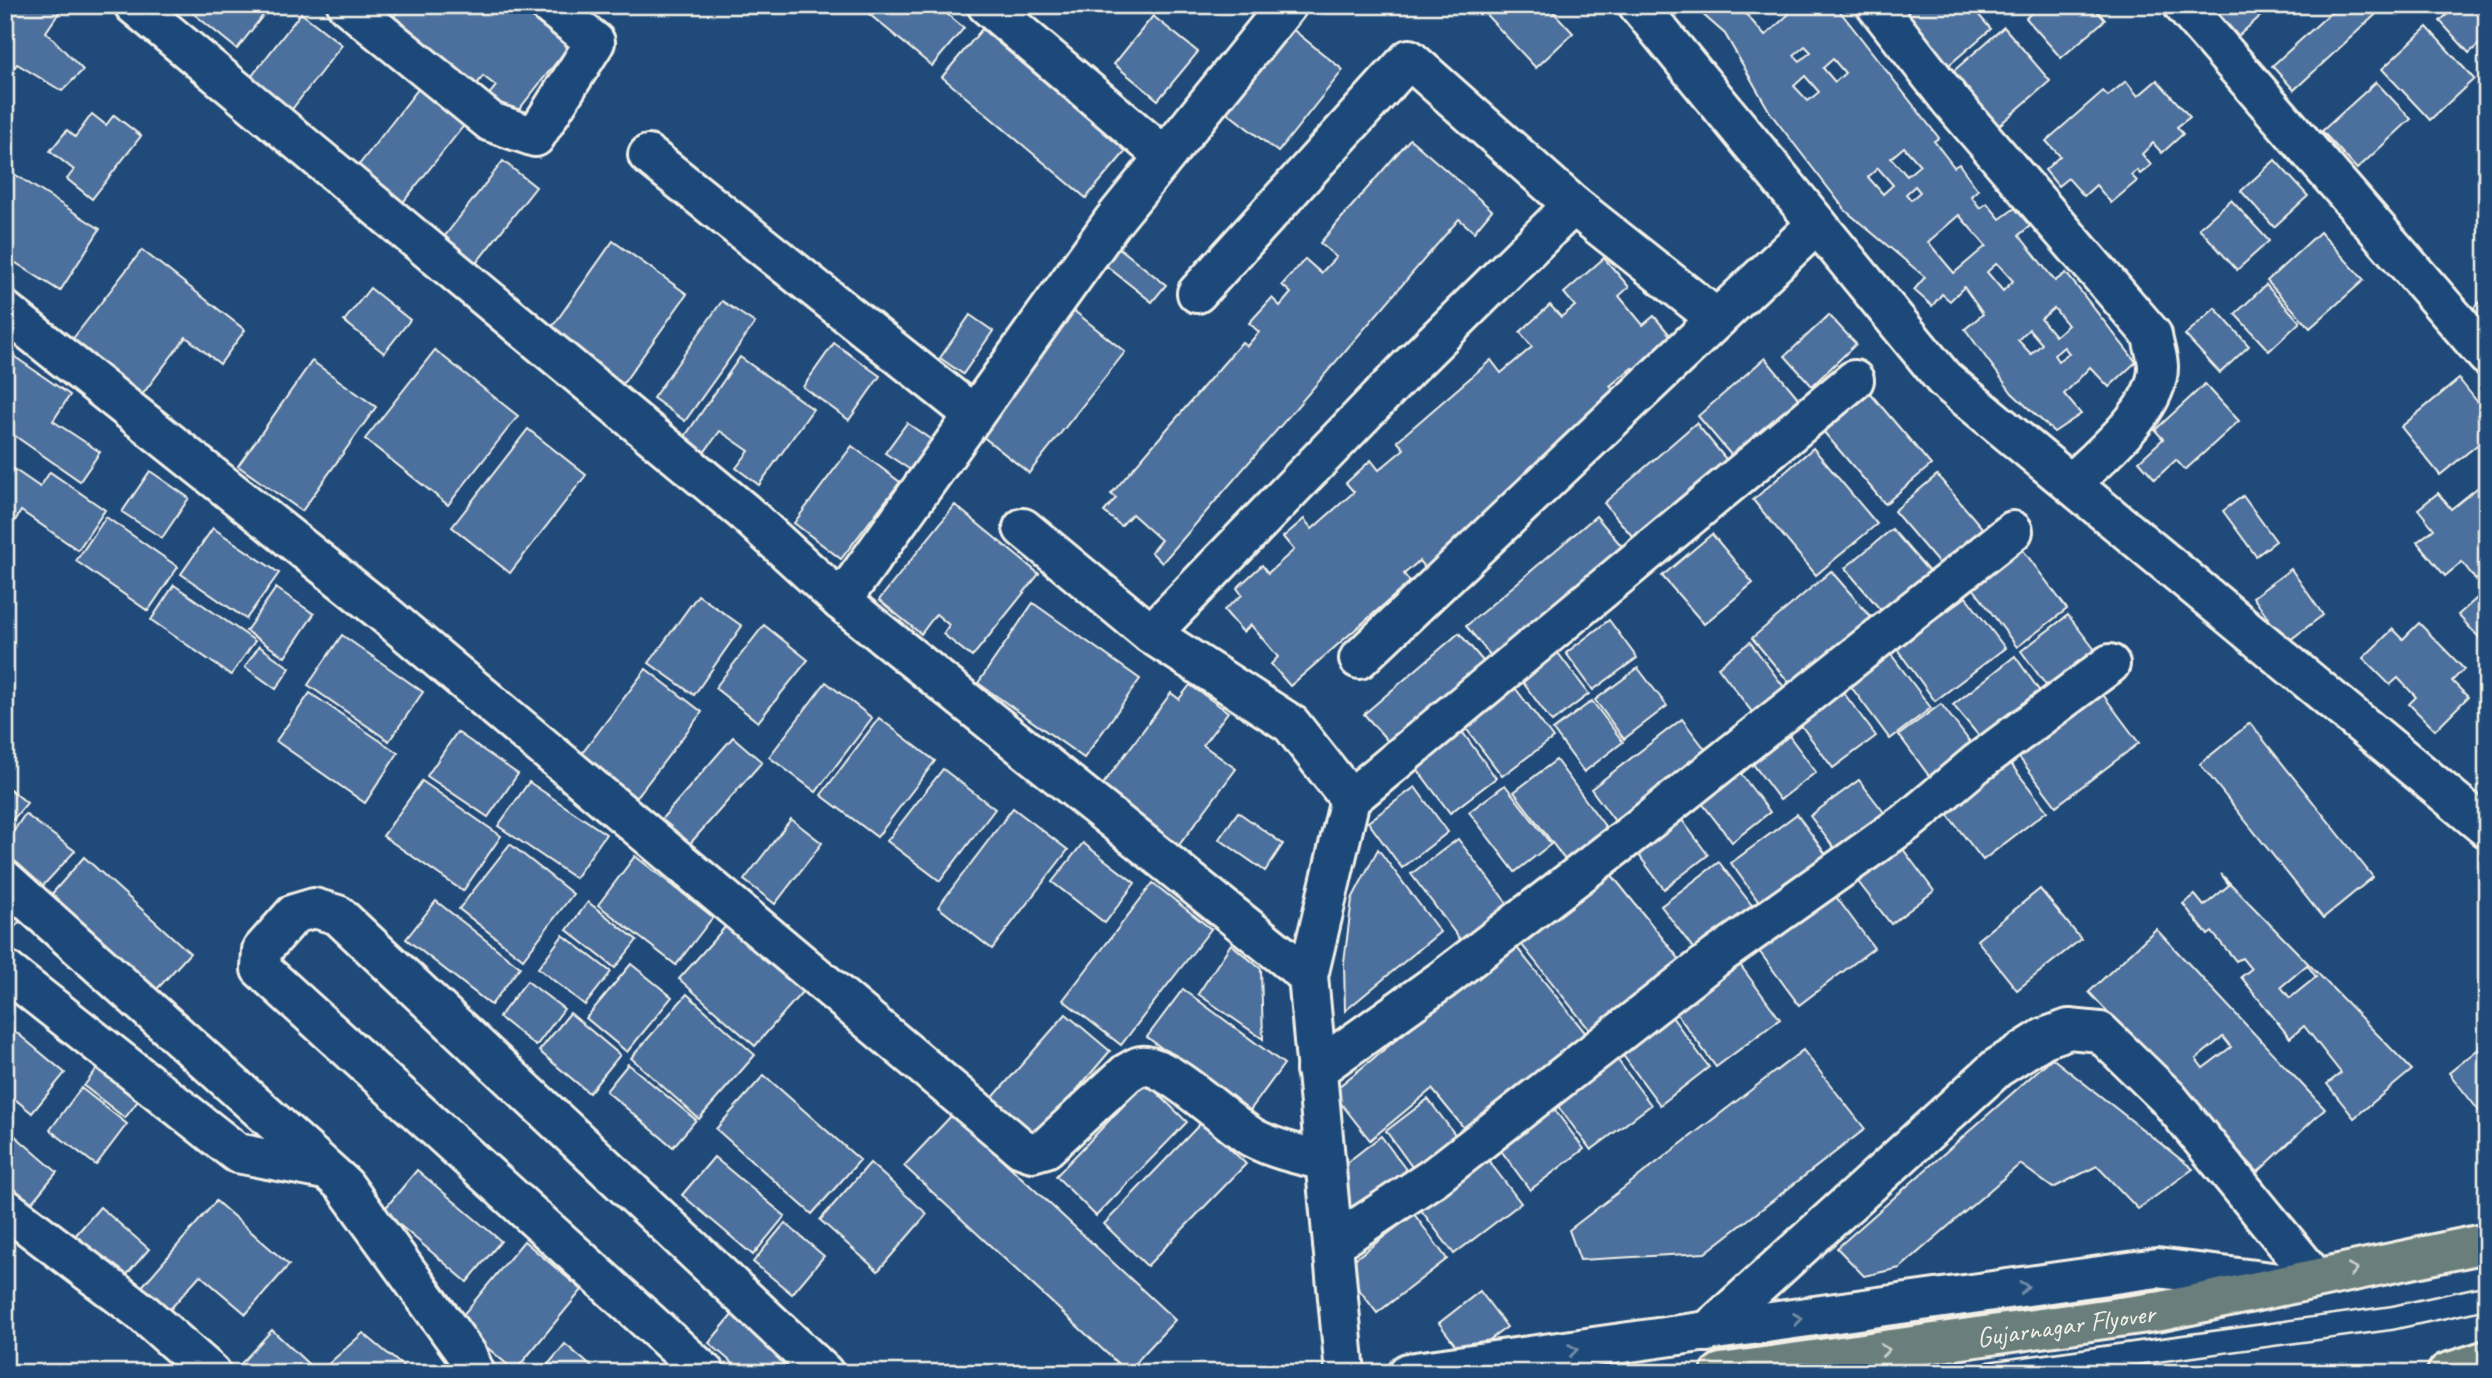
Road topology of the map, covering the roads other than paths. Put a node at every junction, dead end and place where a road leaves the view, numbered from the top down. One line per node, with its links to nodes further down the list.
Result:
1 (134, 5): 22 (street)
2 (347, 5): 3 (street)
3 (549, 5)
4 (987, 5): 10 (street)
5 (1287, 5): 10 (street)
6 (1638, 5): 12 (street)
7 (1876, 5): 19 (street)
8 (2183, 5): 16 (street)
9 (648, 155): 18 (street)
10 (1164, 156): 18 (street)
11 (1573, 205): 13 (street); 15 (street); 23 (street)
12 (1817, 224): 15 (street); 19 (street)
13 (1198, 293)
14 (5, 311): 32 (street)
15 (1717, 319): 24 (street)
16 (2487, 356)
17 (1854, 380): 26 (street)
18 (974, 415): 22 (street)
19 (2071, 484): 27 (street)
20 (1023, 528): 23 (street)
21 (2012, 531): 31 (street)
22 (841, 601): 30 (street)
23 (1151, 634): 26 (street)
24 (1359, 659)
25 (2110, 664): 36 (street)
26 (1350, 799): 30 (street)
27 (2487, 828)
28 (5, 880): 33 (street)
29 (5, 970): 33 (street)
30 (1308, 976): 31 (street)
31 (1317, 1070): 32 (street)
32 (1325, 1161): 36 (street)
33 (327, 1171): 42 (street)
34 (5, 1208): 41 (street)
35 (2487, 1243): 37 (main road, Gujarnagar Flyover, one-way to 35)
36 (1334, 1244): 45 (street)
37 (2300, 1281): 39 (street, one-way to 37); 39 (street); 47 (main road, Gujarnagar Flyover, one-way to 37)
38 (2487, 1297): 48 (lane)
39 (1707, 1332): 46 (street, one-way to 39)
40 (2487, 1360): 49 (main road)
41 (211, 1373)
42 (475, 1373)
43 (705, 1373): 44 (street)
44 (824, 1373)
45 (1345, 1373)
46 (1408, 1373)
47 (1721, 1373)
48 (1993, 1373)
49 (2447, 1373)

